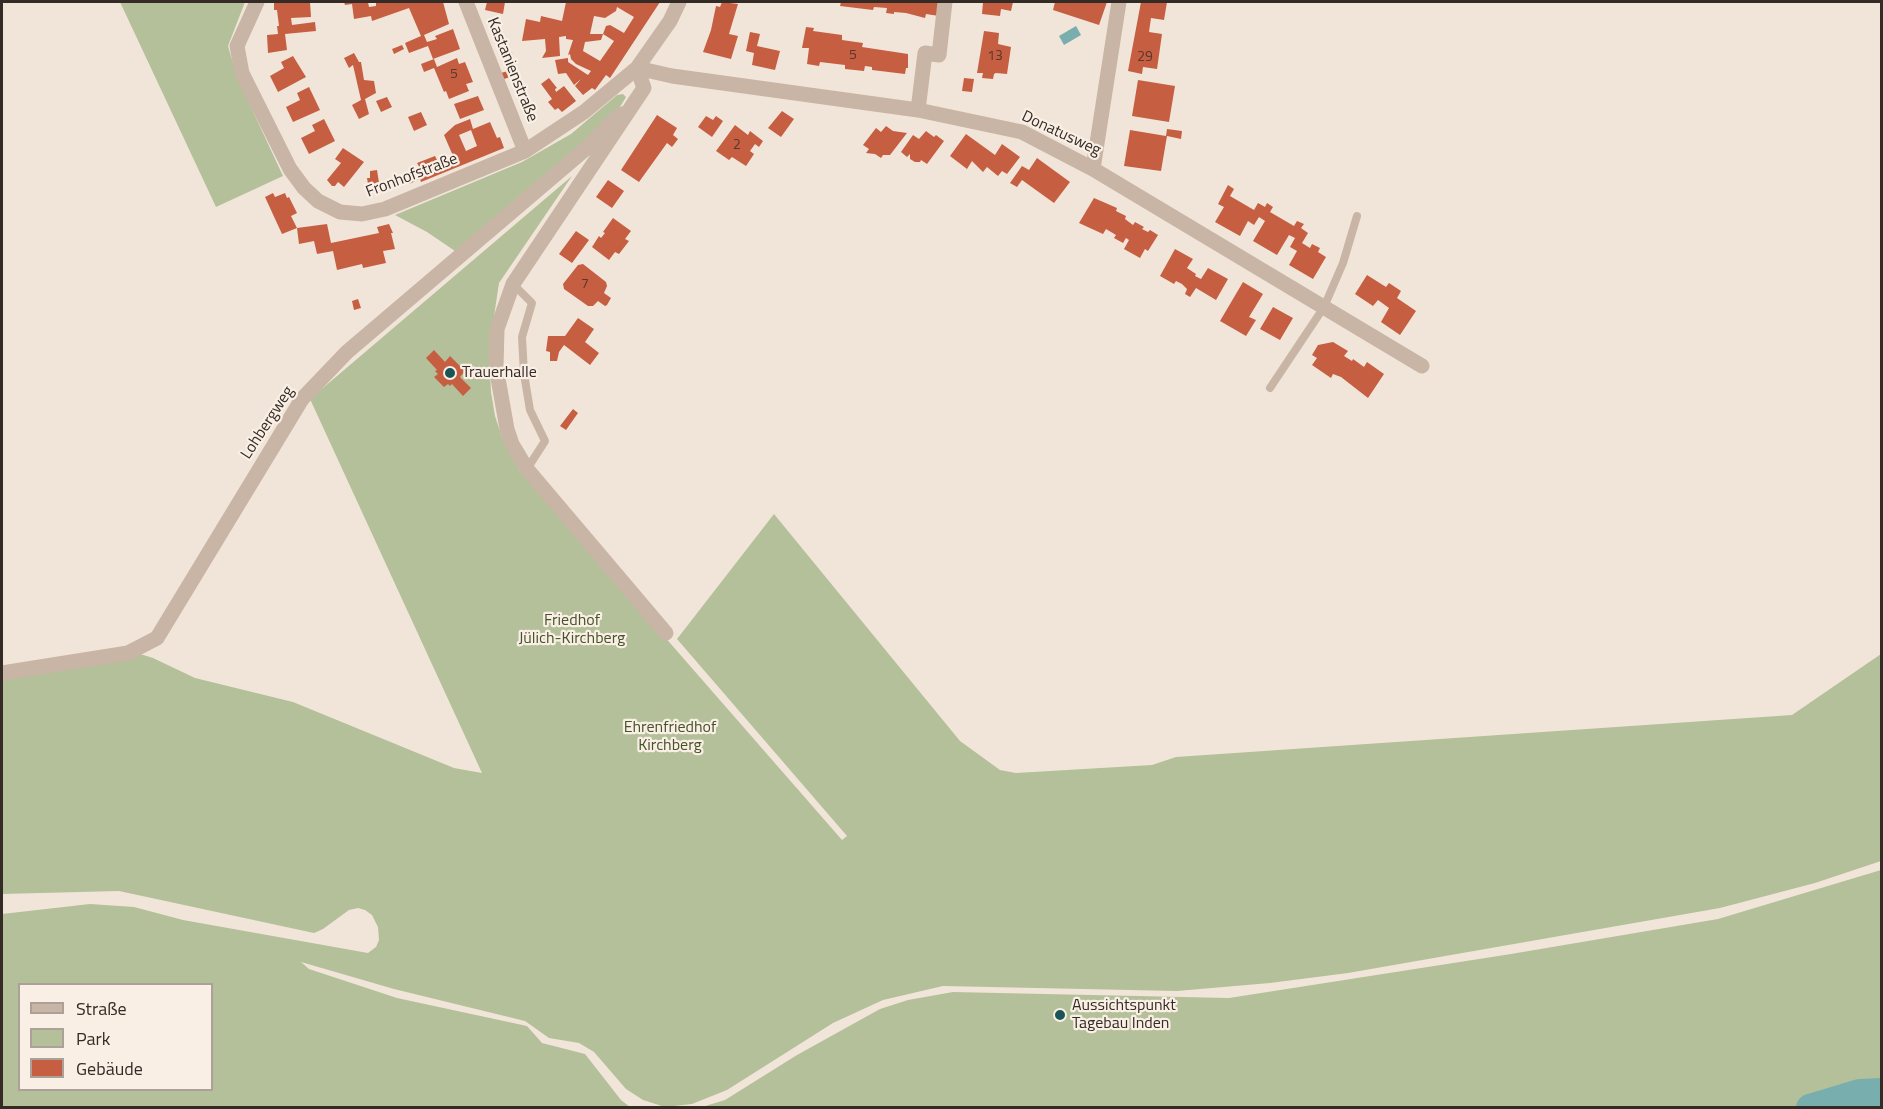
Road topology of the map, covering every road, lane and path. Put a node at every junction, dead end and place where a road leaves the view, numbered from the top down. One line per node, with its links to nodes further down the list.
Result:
1 (257, 2): 9 (street, Fronhofstraße)
2 (466, 2): 9 (street, Kastanienstraße)
3 (679, 2): 6 (street, Fronhofstraße)
4 (945, 2): 7 (street)
5 (1119, 2): 10 (street)
6 (637, 68): 7 (street, Donatusweg); 8 (street, Lohbergweg); 9 (street, Fronhofstraße)
7 (918, 110): 10 (street, Donatusweg)
8 (628, 112): 12 (street, Lohbergweg); 18 (street, Lohbergweg)
9 (525, 151)
10 (1093, 169): 13 (street, Donatusweg)
11 (1357, 216): 13 (lane)
12 (513, 284): 16 (street, Lohbergweg); 16 (lane)
13 (1324, 307): 14 (street, Donatusweg); 15 (lane)
14 (1422, 366)
15 (1270, 388)
16 (527, 469): 17 (street, Lohbergweg)
17 (666, 633)
18 (2, 673)

